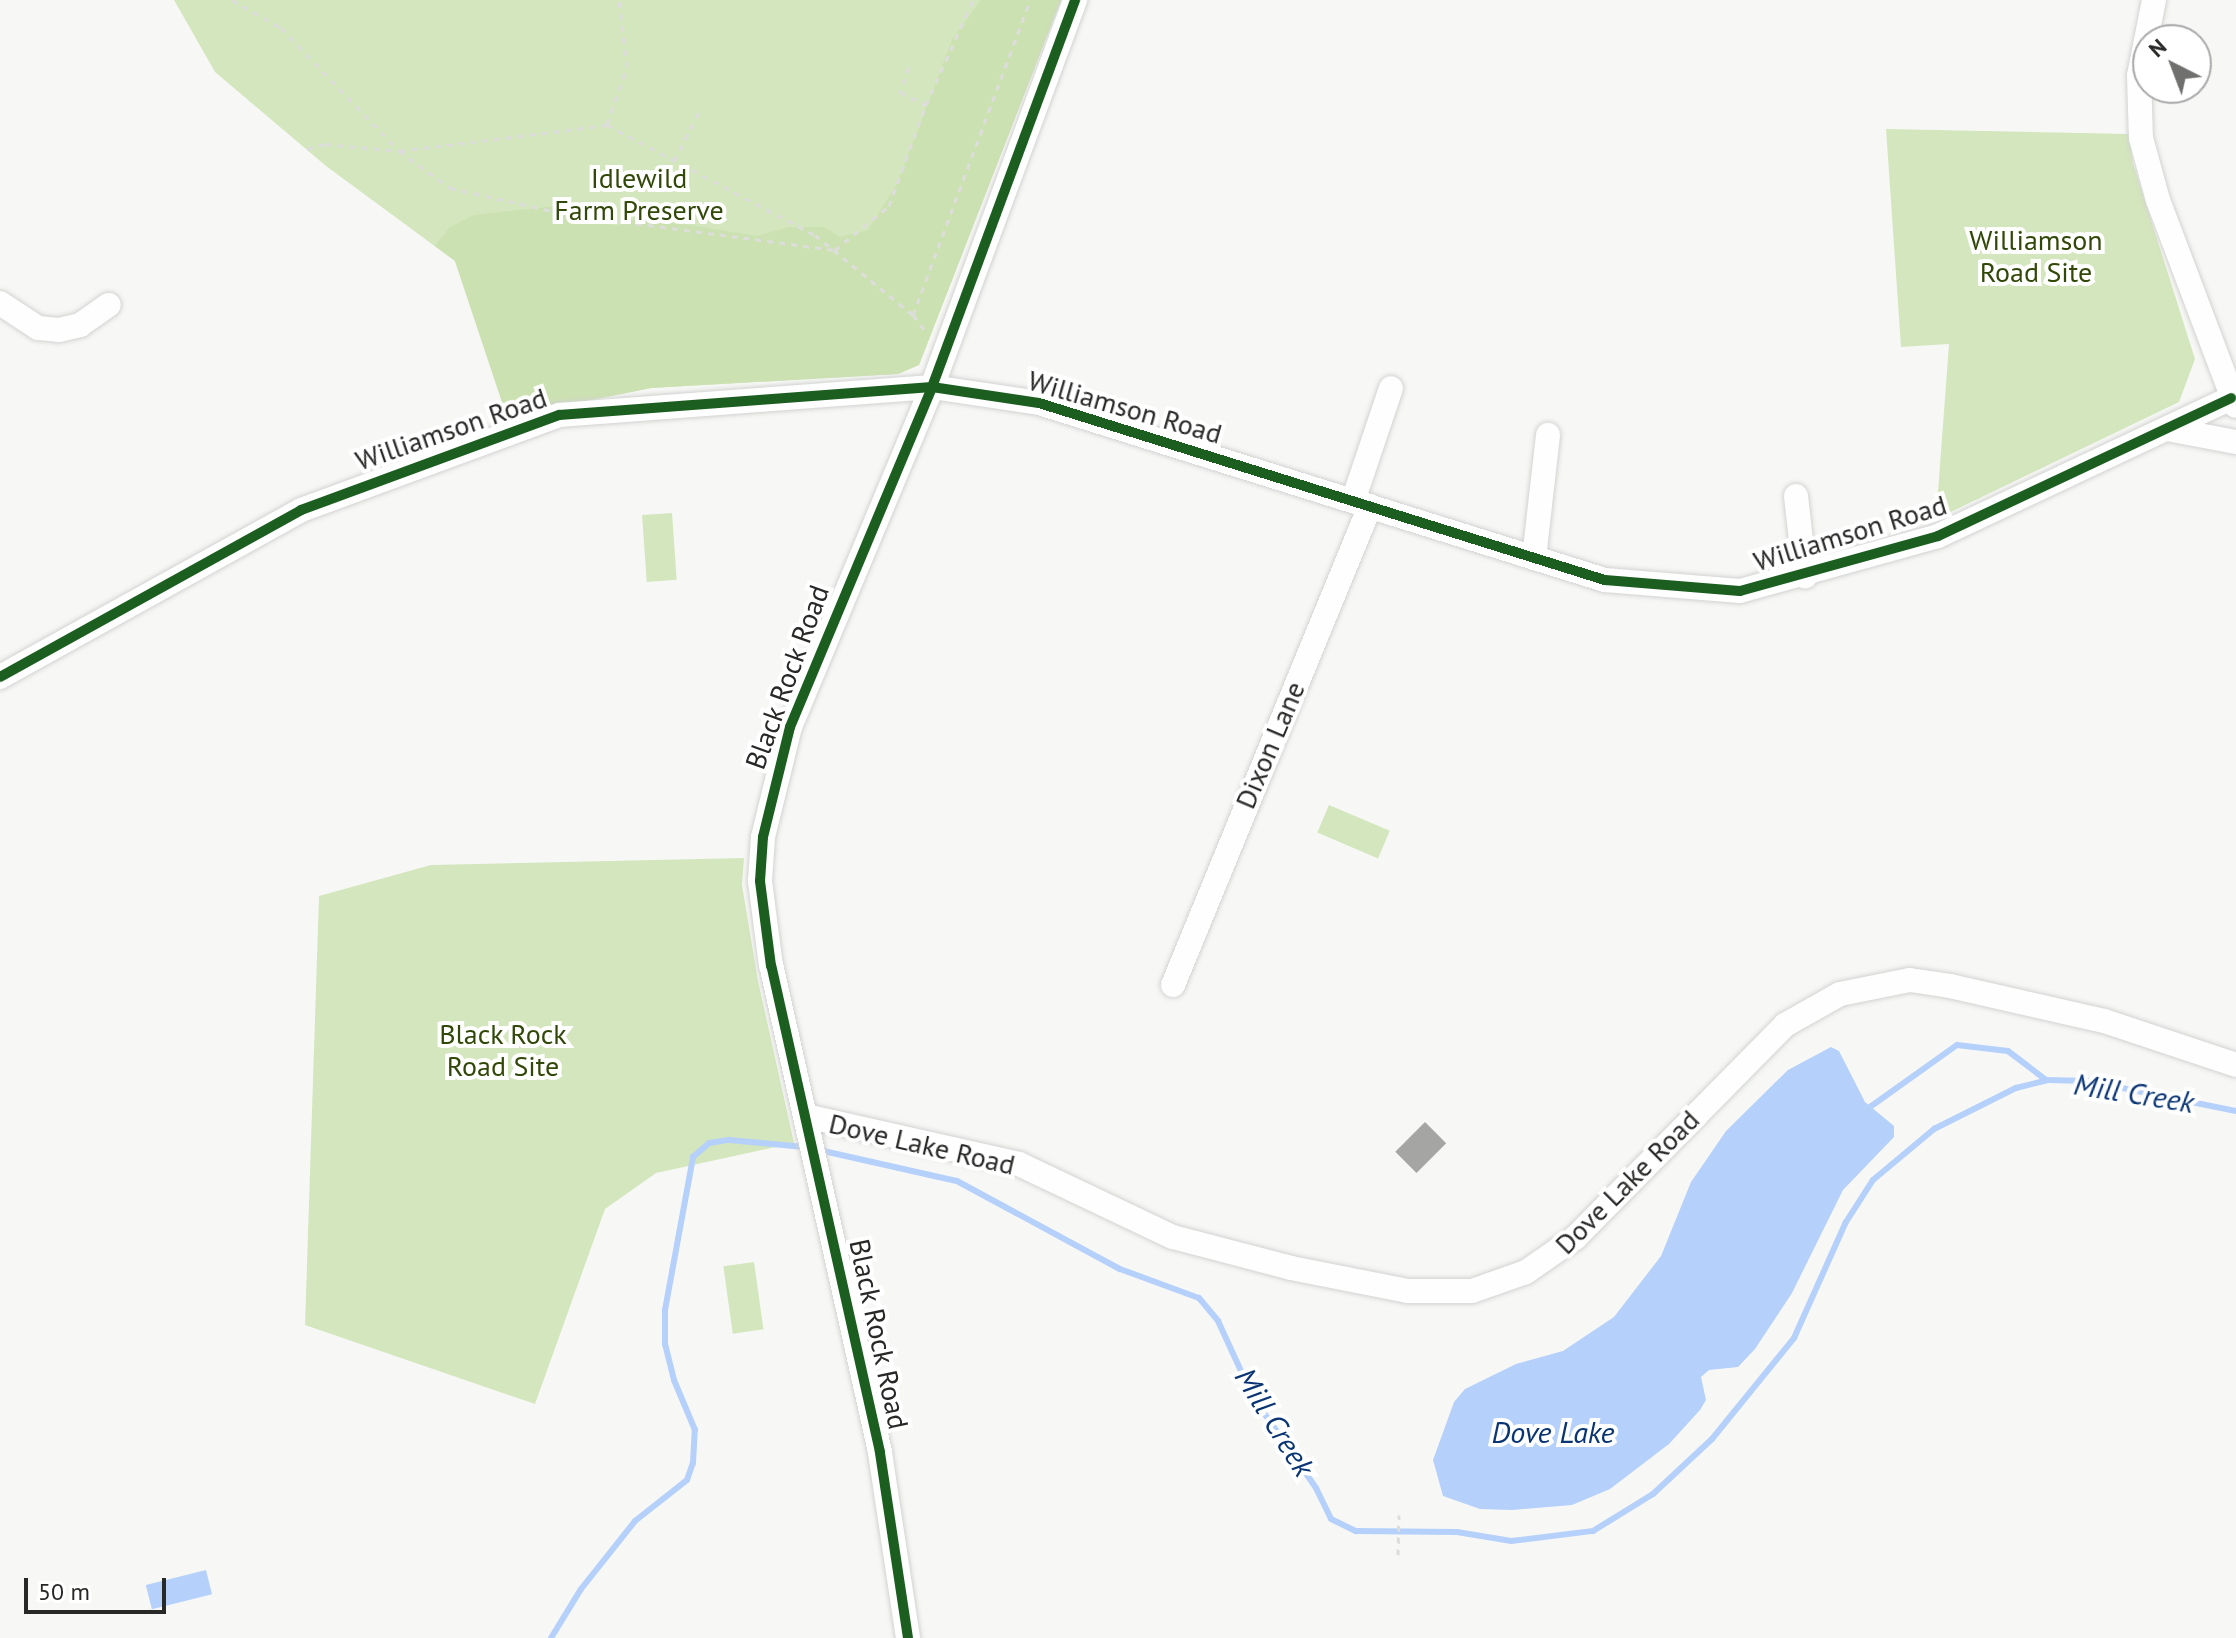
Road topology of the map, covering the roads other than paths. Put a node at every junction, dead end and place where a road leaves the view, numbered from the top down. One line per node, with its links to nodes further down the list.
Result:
1 (1075, 0): 5 (street, Black Rock Road)
2 (2154, 0): 7 (street)
3 (0, 303): 4 (street)
4 (109, 305)
5 (932, 387): 12 (street, Williamson Road); 15 (street, Williamson Road); 18 (street, Black Rock Road)
6 (1391, 388): 12 (street, Dixon Lane)
7 (2234, 402): 8 (street, Williamson Road)
8 (2165, 429): 10 (street); 14 (street, Williamson Road)
9 (1548, 435): 13 (street)
10 (2236, 442)
11 (1796, 496): 14 (street)
12 (1362, 504): 13 (street, Williamson Road); 16 (street, Dixon Lane)
13 (1534, 558): 14 (street, Williamson Road)
14 (1805, 576)
15 (0, 677)
16 (1173, 985)
17 (2236, 1065): 18 (street, Dove Lake Road)
18 (811, 1137): 19 (street, Black Rock Road)
19 (908, 1638)

